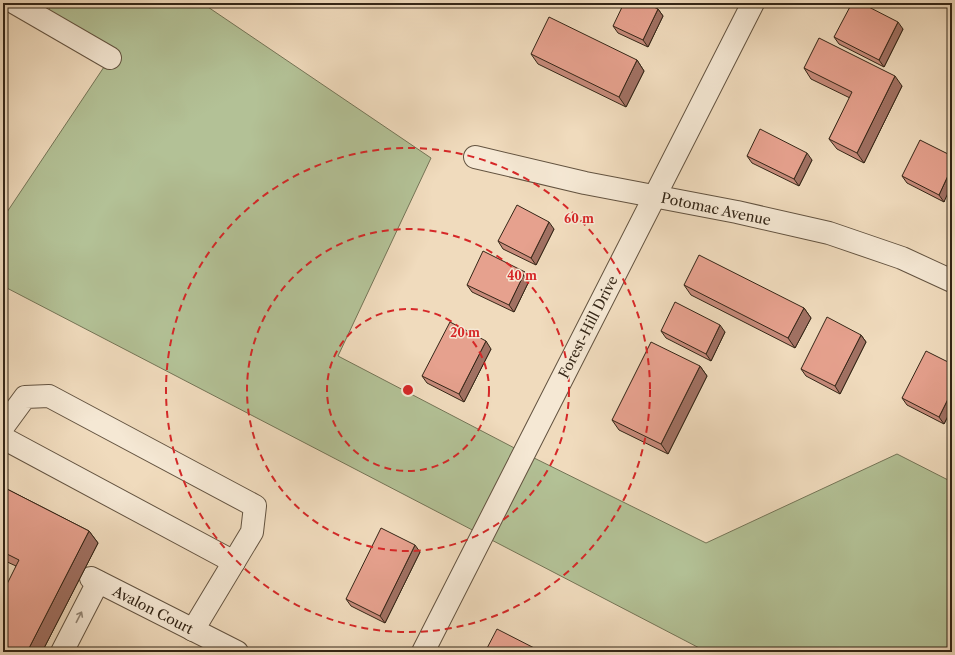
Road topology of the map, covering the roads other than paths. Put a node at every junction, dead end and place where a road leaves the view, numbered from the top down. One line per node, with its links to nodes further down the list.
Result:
1 (15, 3): 3 (street)
2 (753, 3): 5 (street, Forest-Hill Drive)
3 (110, 58)
4 (474, 157): 5 (street, Potomac Avenue)
5 (655, 196): 6 (street, Potomac Avenue); 13 (street, Forest-Hill Drive)
6 (952, 281)
7 (3, 428): 9 (street)
8 (3, 438): 9 (street)
9 (234, 562): 10 (street)
10 (193, 630): 11 (street, Avalon Court, one-way to 10); 12 (street, Avalon Court)
11 (62, 652)
12 (236, 652)
13 (423, 652)

